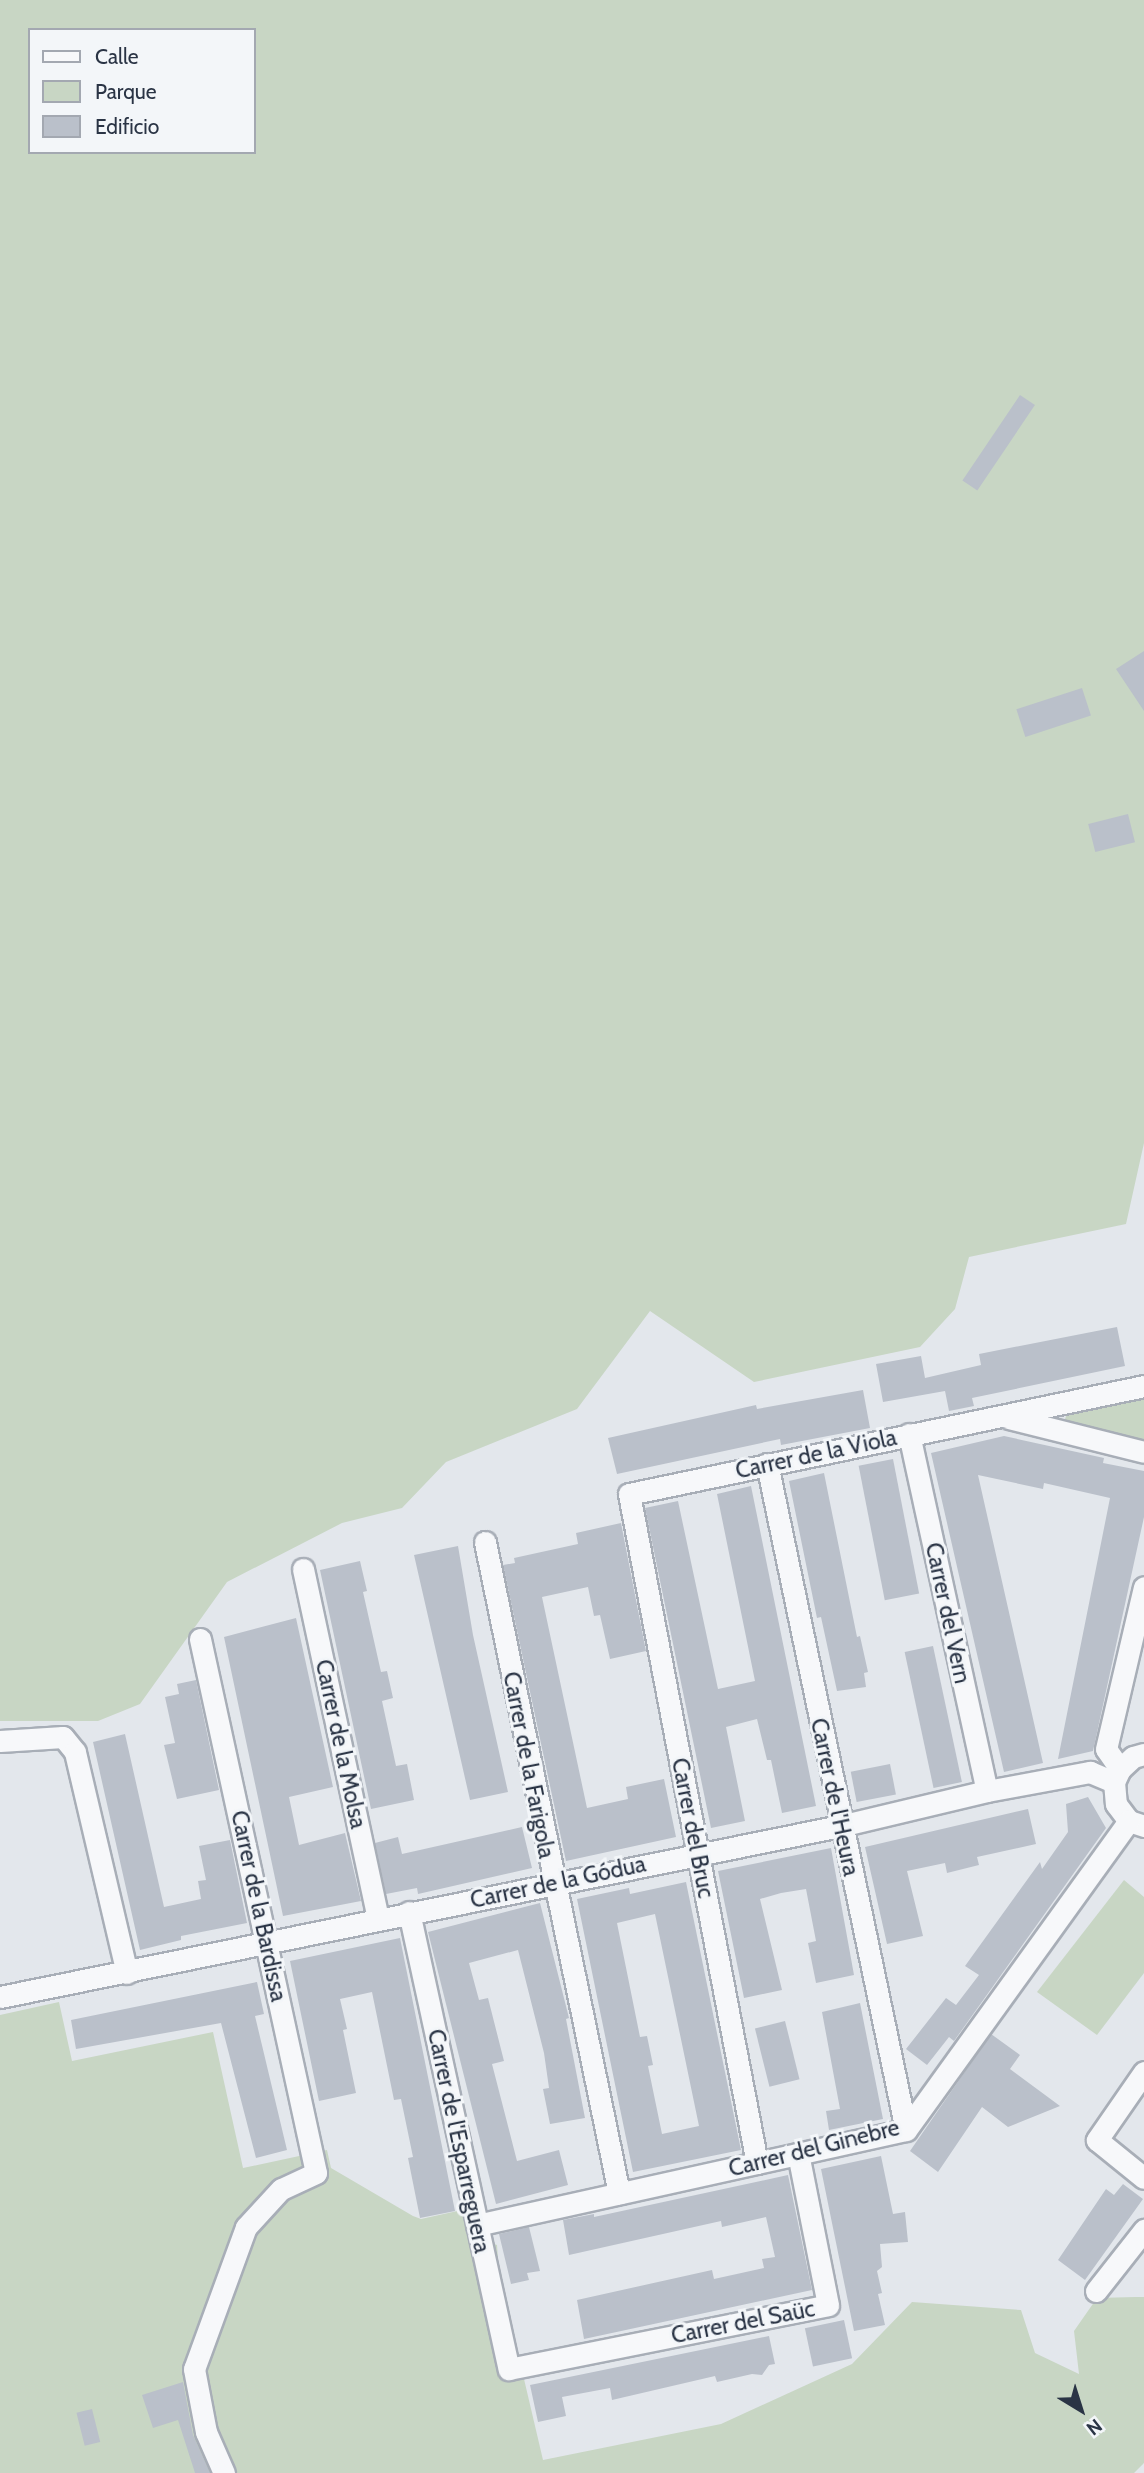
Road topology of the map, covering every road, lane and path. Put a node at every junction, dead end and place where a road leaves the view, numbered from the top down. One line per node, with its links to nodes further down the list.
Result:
1 (1144, 1386): 2 (street, Carrer de la Viola)
2 (1003, 1416): 3 (street, Carrer de la Viola); 4 (street, Carrer de la Viola)
3 (909, 1434): 5 (street, Carrer de la Viola); 14 (street, Carrer del Vern)
4 (1144, 1452)
5 (767, 1464): 6 (street, Carrer de la Viola); 16 (street, Carrer de l'Heura)
6 (629, 1494): 17 (street, Carrer del Bruc)
7 (485, 1542): 18 (street, Carrer de la Farigola)
8 (303, 1569): 20 (street, Carrer de la Molsa)
9 (1144, 1587): 13 (street)
10 (200, 1640): 21 (street, Carrer de la Bardissa)
11 (0, 1741): 22 (street)
12 (1144, 1755): 13 (street)
13 (1117, 1775): 14 (street, Carrer de la Gódua); 15 (street)
14 (987, 1791): 16 (street, Carrer de la Gódua)
15 (1137, 1824): 25 (street, Carrer del Ginebre)
16 (840, 1826): 17 (street, Carrer de la Gódua); 25 (street, Carrer de l'Heura)
17 (698, 1854): 18 (street, Carrer de la Gódua); 27 (street, Carrer del Bruc)
18 (553, 1883): 19 (street, Carrer de la Gódua); 29 (street, Carrer de la Farigola)
19 (409, 1912): 20 (street, Carrer de la Gódua); 30 (street, Carrer de l'Esparreguera)
20 (379, 1919): 21 (street, Carrer de la Gódua)
21 (268, 1943): 22 (street, Carrer de la Gódua); 34 (street, Carrer de la Bardissa)
22 (127, 1973): 23 (street, Carrer de la Gódua)
23 (0, 1997)
24 (1144, 2072): 28 (street)
25 (906, 2130): 26 (street, Carrer del Ginebre)
26 (798, 2154): 27 (street, Carrer del Ginebre); 33 (street, Carrer del Saüc)
27 (757, 2163): 29 (street, Carrer del Ginebre)
28 (1144, 2178)
29 (619, 2193): 30 (street, Carrer del Ginebre)
30 (477, 2225): 33 (street, Carrer de l'Esparreguera)
31 (1144, 2230): 32 (street)
32 (1096, 2291)
33 (509, 2369)
34 (224, 2473)

